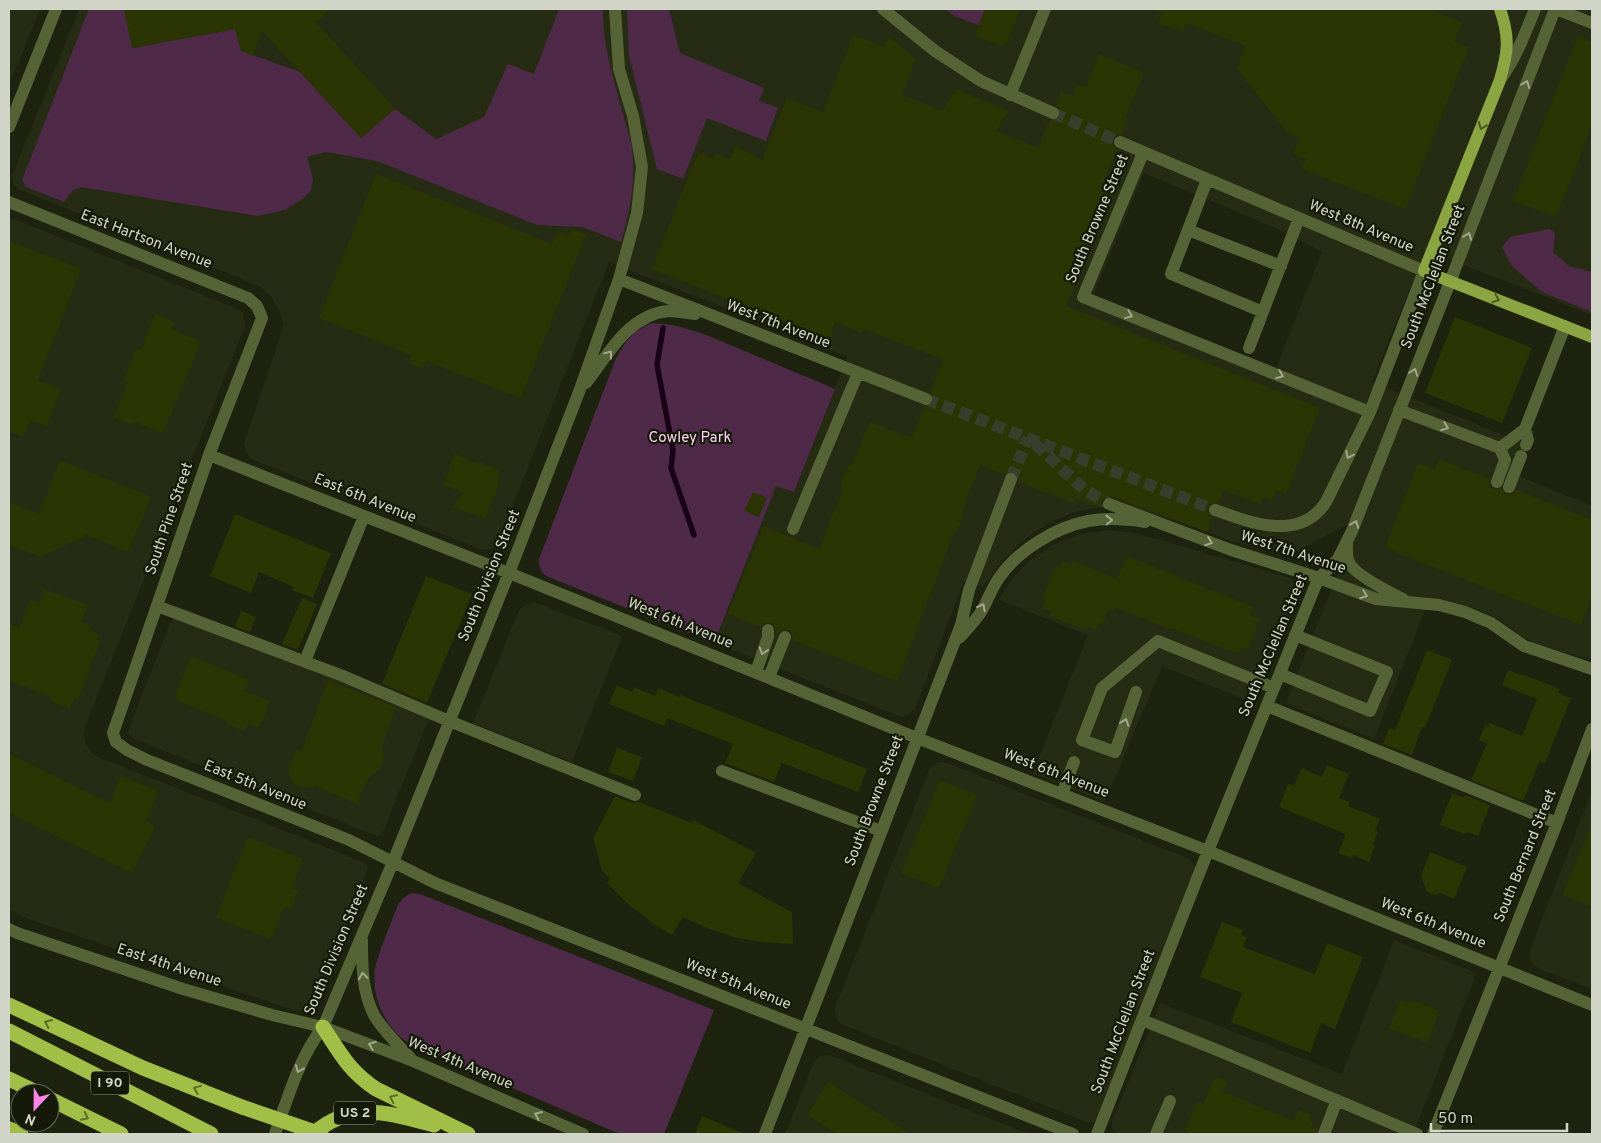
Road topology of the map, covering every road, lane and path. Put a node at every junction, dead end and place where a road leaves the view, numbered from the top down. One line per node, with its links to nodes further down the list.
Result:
1 (56, 9): 12 (street)
2 (615, 9): 21 (street, South Division Street)
3 (883, 9): 10 (street)
4 (1045, 9): 10 (street)
5 (1500, 9): 9 (main road, South McClellan Street)
6 (1535, 9): 9 (street, South McClellan Street)
7 (1556, 9): 8 (street); 22 (street, South McClellan Street, one-way to 7)
8 (1592, 23)
9 (1500, 80): 20 (main road, South McClellan Street, one-way to 20)
10 (1010, 95): 11 (street)
11 (1053, 113)
12 (9, 127)
13 (1120, 142): 14 (street, West 8th Avenue)
14 (1143, 153): 15 (street, West 8th Avenue); 33 (street, South Browne Street, one-way to 33)
15 (1207, 180): 17 (street, West 8th Avenue); 18 (street)
16 (9, 202): 25 (street, East Hartson Avenue)
17 (1299, 218): 19 (street); 20 (street, West 8th Avenue)
18 (1188, 230): 19 (street); 23 (street)
19 (1281, 266): 23 (street)
20 (1424, 271): 22 (main road, West 8th Avenue); 33 (street, South McClellan Street)
21 (618, 279): 24 (street, West 7th Avenue); 30 (street, South Division Street)
22 (1450, 282): 26 (main road, West 8th Avenue, one-way to 26); 32 (street, South McClellan Street, one-way to 22)
23 (1263, 312): 28 (street)
24 (707, 315): 29 (street, West 7th Avenue); 30 (street, one-way to 24)
25 (262, 318): 36 (street, South Pine Street)
26 (1565, 326): 27 (main road, West 8th Avenue); 34 (street)
27 (1592, 337)
28 (1250, 348)
29 (858, 373): 31 (street, West 7th Avenue); 43 (street)
30 (579, 392): 45 (street, South Division Street)
31 (926, 399)
32 (1399, 410): 35 (street, one-way to 35); 44 (street, South McClellan Street, one-way to 32)
33 (1370, 412): 41 (street, South McClellan Street, one-way to 41)
34 (1525, 429): 35 (street); 35 (street)
35 (1500, 448)
36 (209, 455): 40 (street, East 6th Avenue); 48 (street, South Pine Street)
37 (1011, 479): 52 (street, South Browne Street)
38 (1109, 504): 42 (street, West 7th Avenue)
39 (1215, 510): 41 (street, West 7th Avenue)
40 (364, 516): 45 (street, East 6th Avenue); 53 (street)
41 (1299, 524)
42 (1163, 525): 46 (street, West 7th Avenue, one-way to 46); 52 (street, West 7th Avenue, one-way to 42)
43 (793, 529)
44 (1348, 541): 46 (street, South McClellan Street); 47 (street, West 7th Avenue)
45 (509, 573): 55 (street, West 6th Avenue); 61 (street, South Division Street)
46 (1319, 578): 47 (street, West 7th Avenue, one-way to 47); 50 (street, South McClellan Street)
47 (1416, 602): 54 (street, West 7th Avenue)
48 (157, 606): 53 (street); 63 (street, South Pine Street)
49 (768, 630): 55 (street, one-way to 55)
50 (1296, 635): 56 (street, South McClellan Street); 56 (street)
51 (784, 637): 57 (street)
52 (953, 646): 64 (street, South Browne Street)
53 (305, 661): 61 (street)
54 (1592, 669)
55 (756, 672): 57 (street, West 6th Avenue)
56 (1280, 674): 58 (street, South McClellan Street)
57 (769, 678): 64 (street, West 6th Avenue)
58 (1274, 688): 59 (street, one-way to 59); 60 (street, South McClellan Street)
59 (1136, 692)
60 (1267, 706): 69 (street); 71 (street, South McClellan Street)
61 (450, 721): 68 (street); 72 (street, South Division Street)
62 (1592, 729): 69 (street, South Bernard Street)
63 (113, 733): 72 (street, East 5th Avenue)
64 (917, 738): 67 (street, West 6th Avenue); 70 (street, South Browne Street)
65 (1074, 762): 67 (street)
66 (722, 772): 70 (street)
67 (1062, 794): 71 (street, West 6th Avenue)
68 (635, 795)
69 (1557, 823): 75 (street, South Bernard Street)
70 (881, 831): 80 (street, South Browne Street)
71 (1208, 851): 75 (street, West 6th Avenue); 78 (street, South McClellan Street)
72 (393, 862): 74 (street, South Division Street); 80 (street, West 5th Avenue)
73 (9, 929): 79 (street, East 4th Avenue)
74 (362, 934): 79 (street, South Division Street); 82 (street, one-way to 74)
75 (1499, 968): 77 (street, West 6th Avenue); 101 (street, South Bernard Street)
76 (9, 1004): 93 (highway, one-way to 76, bridge)
77 (1592, 1005)
78 (1142, 1020): 83 (street); 97 (street, South McClellan Street)
79 (323, 1026): 82 (street, West 4th Avenue, one-way to 79); 91 (street, South Division Street, one-way to 91); 94 (highway, one-way to 79)
80 (805, 1029): 87 (street, South Browne Street); 96 (street, West 5th Avenue)
81 (9, 1030): 90 (highway, I 90)
82 (413, 1061): 95 (street, West 4th Avenue, one-way to 82)
83 (1337, 1100): 99 (street); 100 (street)
84 (1170, 1101): 98 (street)
85 (60, 1104): 89 (highway, I 90, one-way to 89)
86 (9, 1128): 88 (highway)
87 (765, 1132)
88 (21, 1134)
89 (121, 1134)
90 (211, 1134)
91 (275, 1134)
92 (313, 1134): 94 (highway, US 2)
93 (321, 1134)
94 (467, 1134)
95 (583, 1134)
96 (1073, 1134)
97 (1097, 1134)
98 (1156, 1134)
99 (1324, 1134)
100 (1417, 1134)
101 (1433, 1134)

